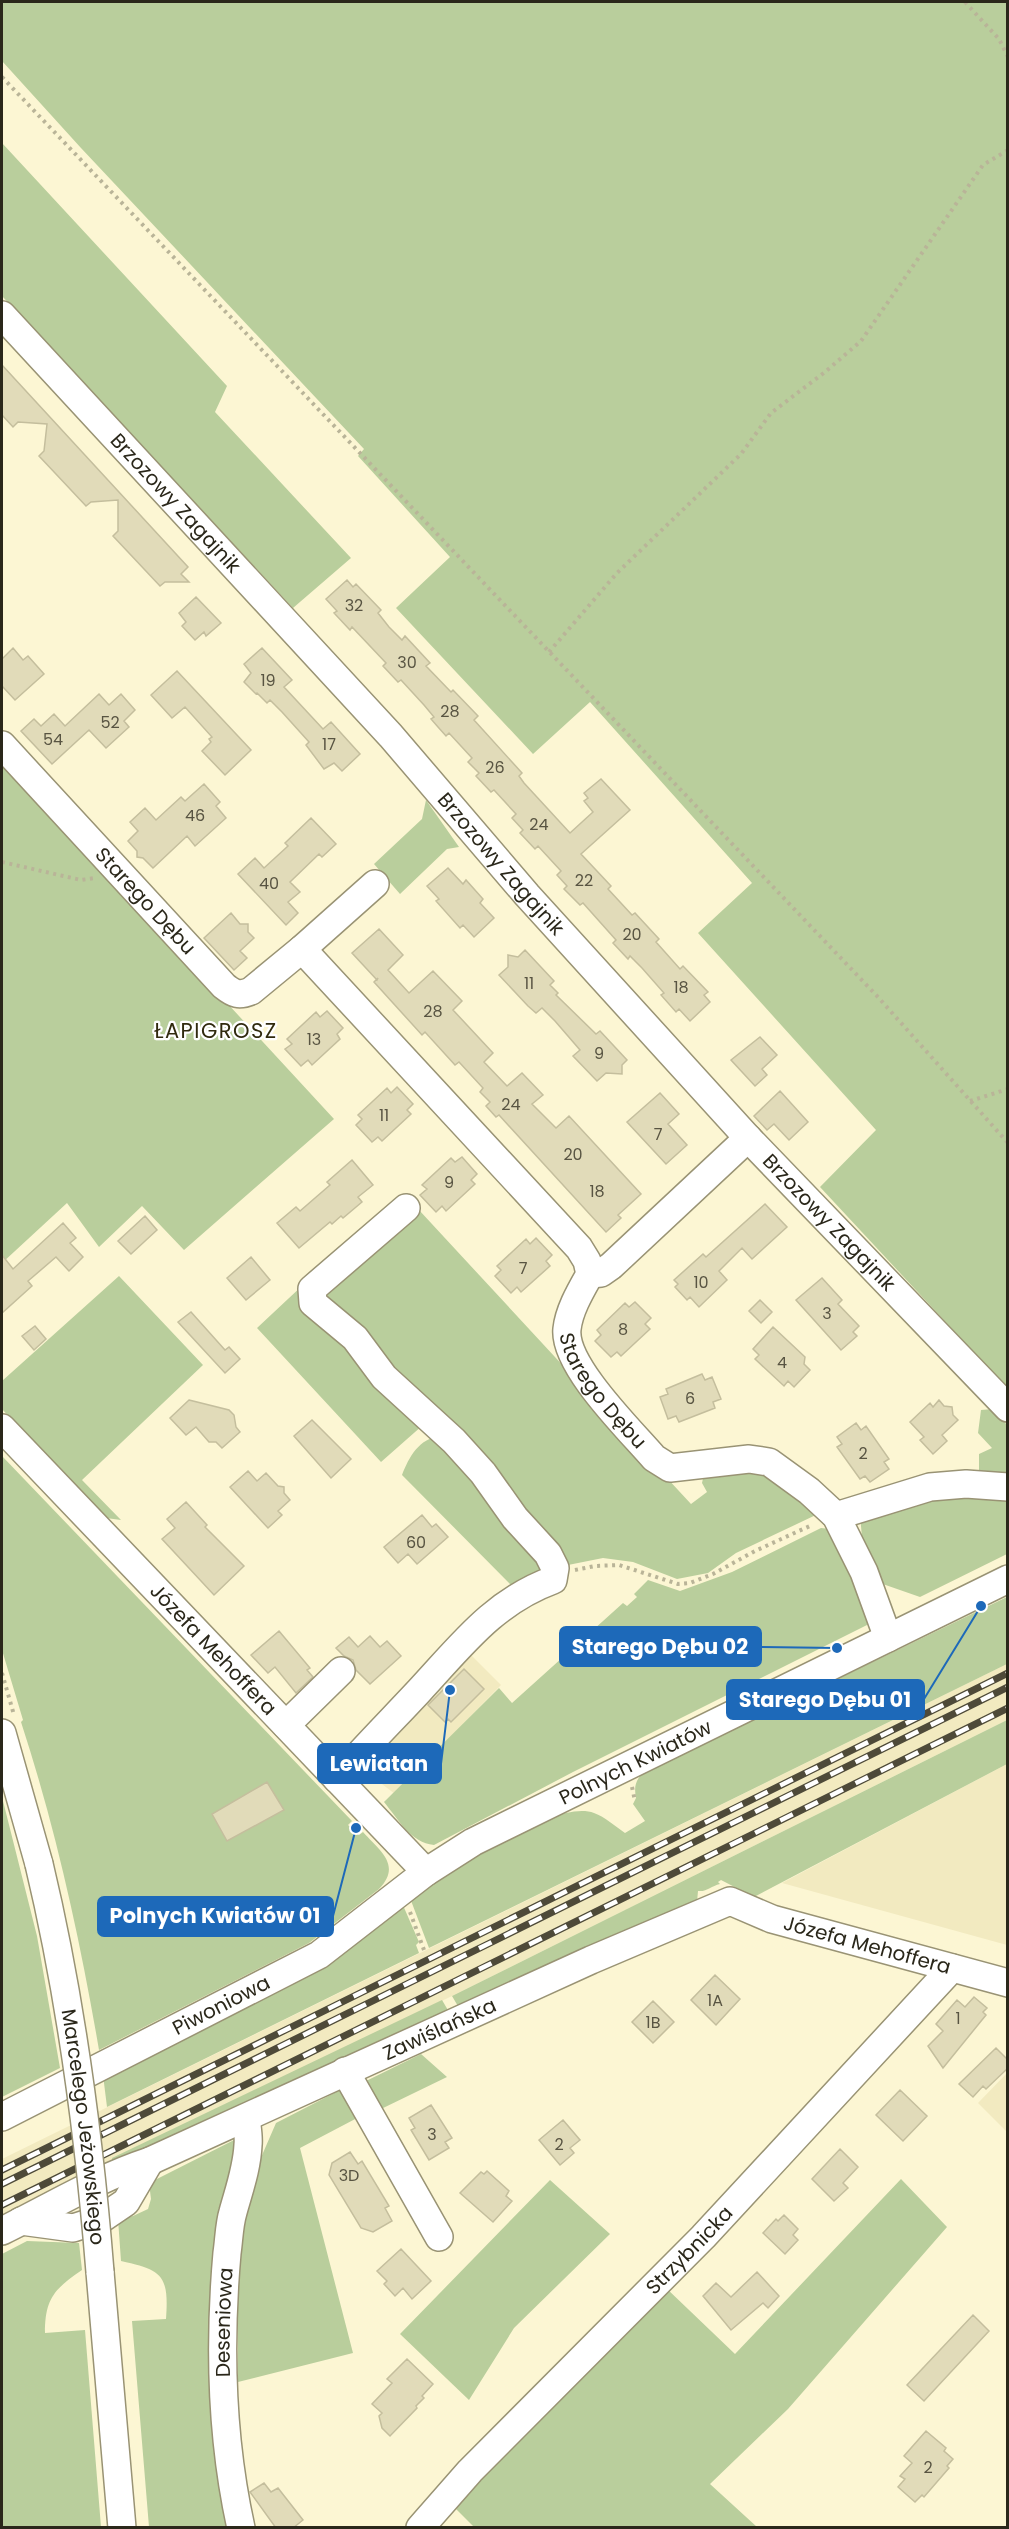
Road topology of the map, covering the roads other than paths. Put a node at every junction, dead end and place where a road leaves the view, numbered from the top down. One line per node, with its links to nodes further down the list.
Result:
1 (2, 315): 5 (street, Brzozowy Zagajnik)
2 (2, 745): 4 (street, Starego Dębu)
3 (375, 884): 4 (street, Starego Dębu)
4 (302, 949): 7 (street)
5 (748, 1138): 7 (street); 8 (street, Brzozowy Zagajnik)
6 (406, 1208): 17 (street)
7 (590, 1274): 11 (street, Starego Dębu)
8 (1008, 1408)
9 (2, 1428): 15 (street, Józefa Mehoffera)
10 (1008, 1487): 11 (street)
11 (836, 1516): 13 (street, Starego Dębu)
12 (1008, 1579): 13 (street, Polnych Kwiatów)
13 (888, 1638): 18 (street, Polnych Kwiatów)
14 (341, 1671): 15 (street)
15 (286, 1725): 17 (street, Józefa Mehoffera)
16 (9, 1728): 27 (street, Marcelego Jeżowskiego, bridge)
17 (337, 1779): 18 (street, Józefa Mehoffera)
18 (426, 1872): 23 (street, Piwoniowa)
19 (730, 1901): 20 (street, Józefa Mehoffera); 22 (street, Zawiślańska)
20 (952, 1968): 21 (street, Józefa Mehoffera); 29 (street, Strzybnicka)
21 (1008, 1983)
22 (345, 2071): 24 (street, Zawiślańska); 26 (street)
23 (2, 2117)
24 (246, 2118): 25 (street, Zawiślańska); 28 (street, Deseniowa)
25 (11, 2226)
26 (439, 2237)
27 (122, 2528)
28 (241, 2528)
29 (420, 2528)

